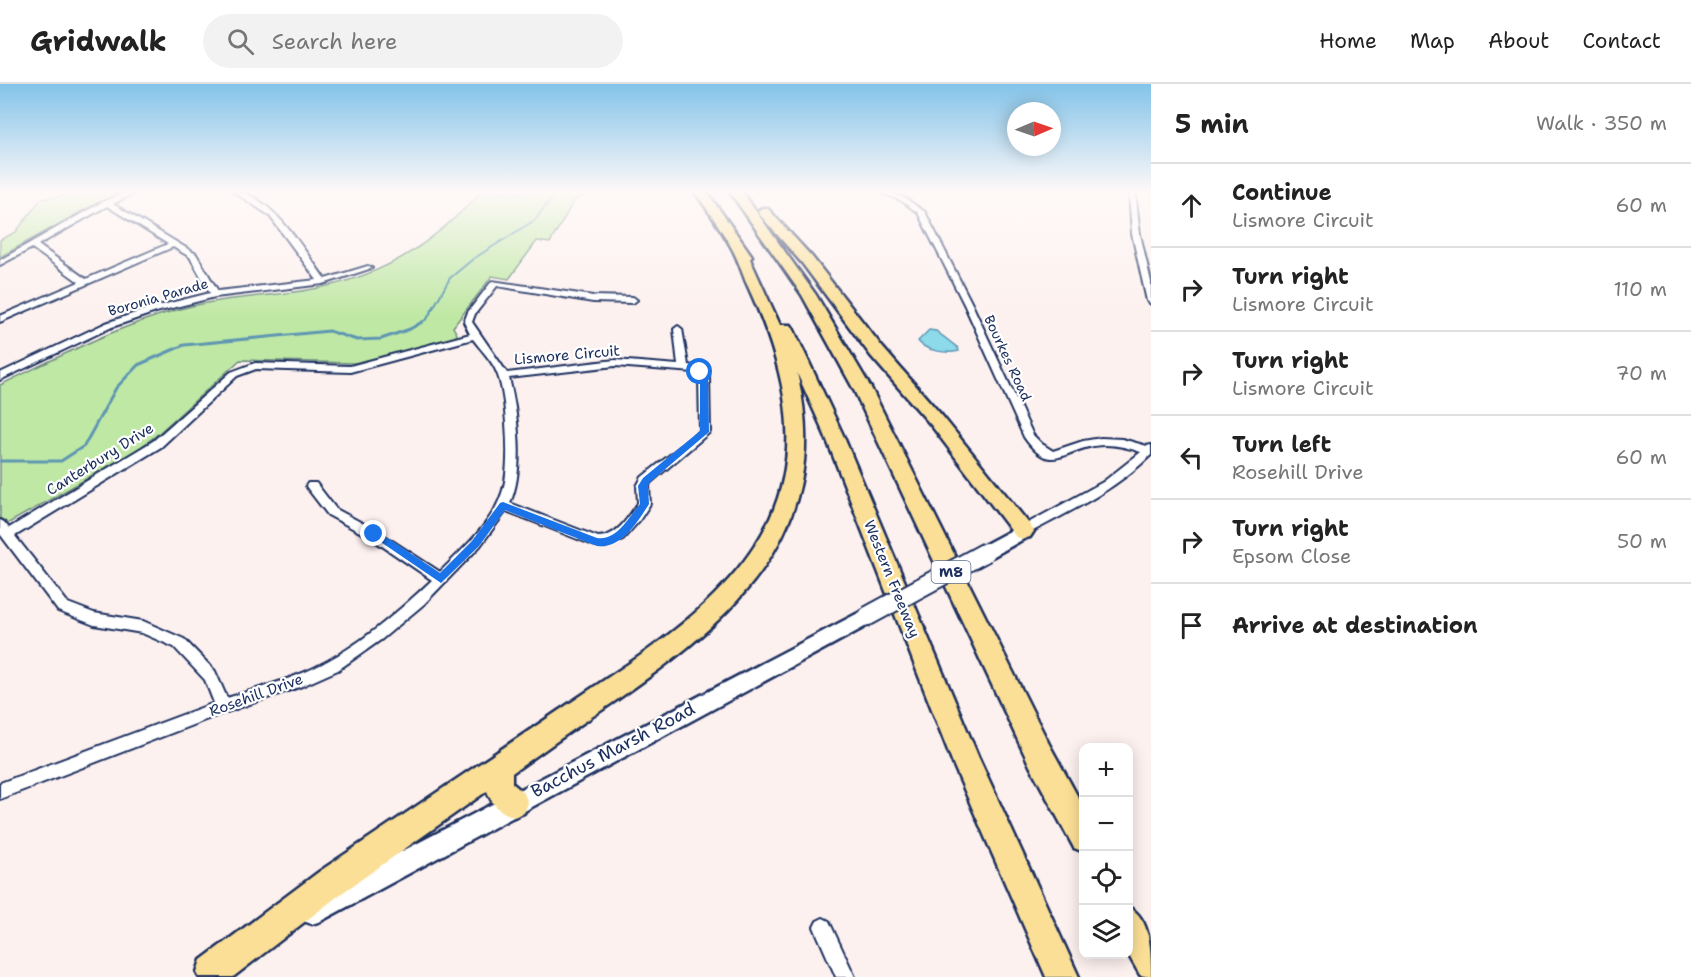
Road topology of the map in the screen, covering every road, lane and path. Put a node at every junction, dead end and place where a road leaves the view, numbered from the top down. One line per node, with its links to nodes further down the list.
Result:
1 (54, 234): 11 (street)
2 (158, 234): 9 (street)
3 (287, 234): 15 (street)
4 (730, 234): 10 (highway, Western Freeway)
5 (766, 234): 35 (highway, M8)
6 (783, 234): 29 (highway)
7 (932, 234): 25 (street, Bourkes Road)
8 (1136, 234): 18 (street)
9 (174, 244): 14 (street); 16 (street)
10 (738, 245): 32 (highway); 41 (highway, Western Freeway)
11 (34, 246): 12 (street); 14 (street)
12 (0, 263)
13 (368, 268): 15 (street, Boronia Parade)
14 (85, 282): 19 (street)
15 (323, 282): 16 (street, Boronia Parade)
16 (215, 294): 24 (street, Boronia Parade)
17 (633, 300): 21 (street)
18 (1151, 301)
19 (0, 319)
20 (678, 329): 22 (street)
21 (474, 336): 23 (street, Rosehill Drive); 28 (street, Canterbury Drive)
22 (683, 366): 23 (street, Lismore Circuit); 27 (street)
23 (503, 376): 27 (street, Rosehill Drive)
24 (0, 377)
25 (1150, 450): 29 (street)
26 (312, 486): 30 (street)
27 (503, 506): 30 (street, Rosehill Drive)
28 (4, 529): 31 (street)
29 (1023, 531): 34 (main road, Bacchus Marsh Road, bridge)
30 (441, 579): 31 (street, Rosehill Drive)
31 (223, 707): 33 (street, Rosehill Drive)
32 (500, 766): 34 (highway); 39 (highway)
33 (0, 791)
34 (514, 803): 39 (main road, Bacchus Marsh Road)
35 (1079, 830)
36 (823, 927): 40 (street)
37 (1133, 931): 38 (highway)
38 (1151, 964)
39 (210, 975)
40 (846, 977)
41 (1063, 977)

